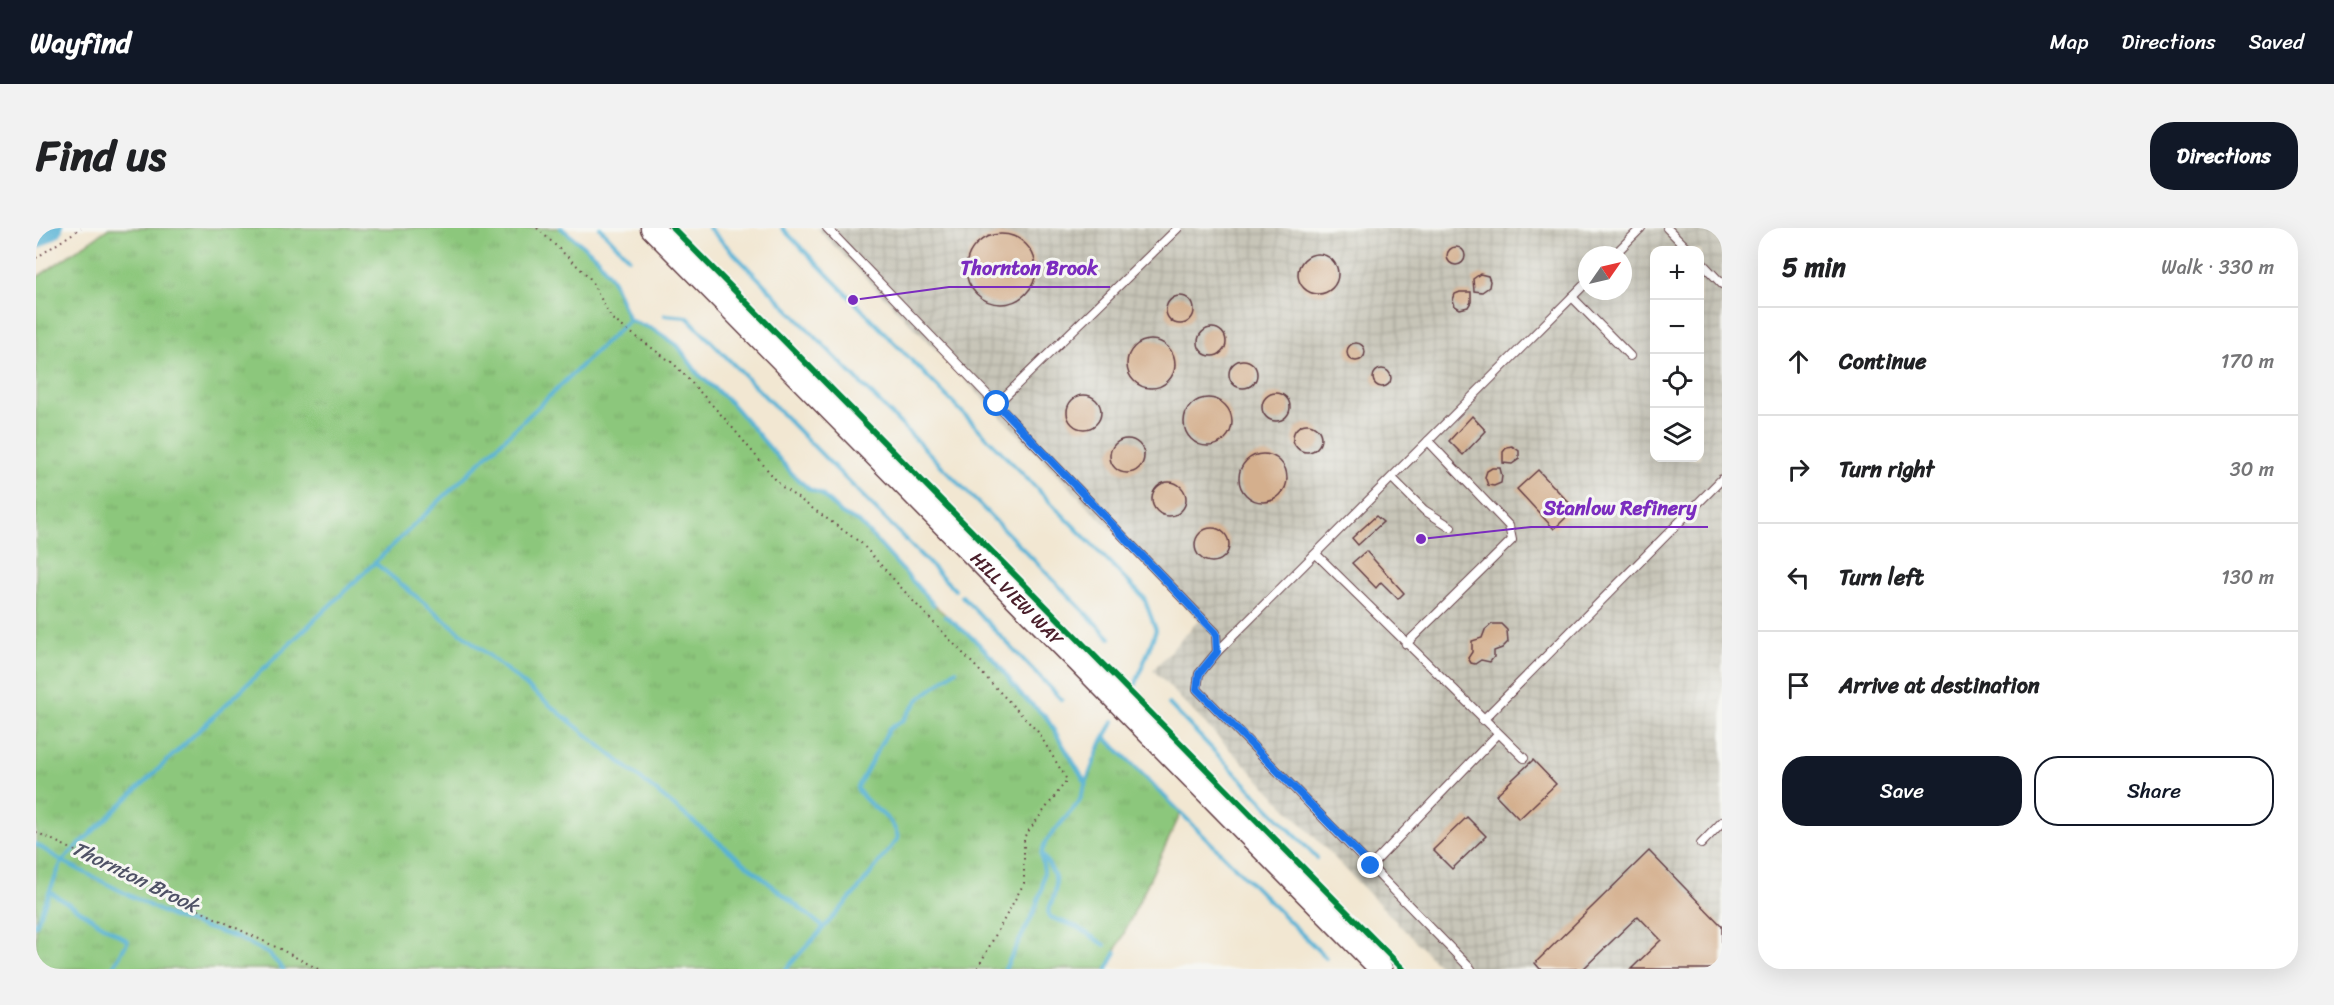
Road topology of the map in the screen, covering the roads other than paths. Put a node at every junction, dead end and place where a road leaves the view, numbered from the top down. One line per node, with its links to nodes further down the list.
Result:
1 (652, 228): 27 (main road, HILL VIEW WAY)
2 (827, 228): 13 (lane)
3 (1178, 228): 13 (lane)
4 (1641, 228): 6 (lane)
5 (1667, 228): 7 (lane)
6 (1623, 246)
7 (1685, 246)
8 (1704, 265): 9 (lane)
9 (1722, 284)
10 (1578, 291): 11 (lane)
11 (1572, 297): 12 (lane); 14 (lane)
12 (1630, 356)
13 (997, 404): 20 (lane)
14 (1428, 441): 15 (lane); 19 (lane)
15 (1392, 478): 17 (lane); 18 (lane)
16 (1722, 479): 21 (lane)
17 (1451, 527)
18 (1316, 554): 19 (lane); 20 (lane)
19 (1406, 644): 21 (lane)
20 (1217, 652): 26 (lane)
21 (1483, 720): 22 (lane)
22 (1497, 735): 23 (lane); 26 (lane)
23 (1524, 758)
24 (1722, 822): 25 (lane)
25 (1701, 844)
26 (1371, 866): 28 (lane)
27 (1381, 969)
28 (1471, 969)

